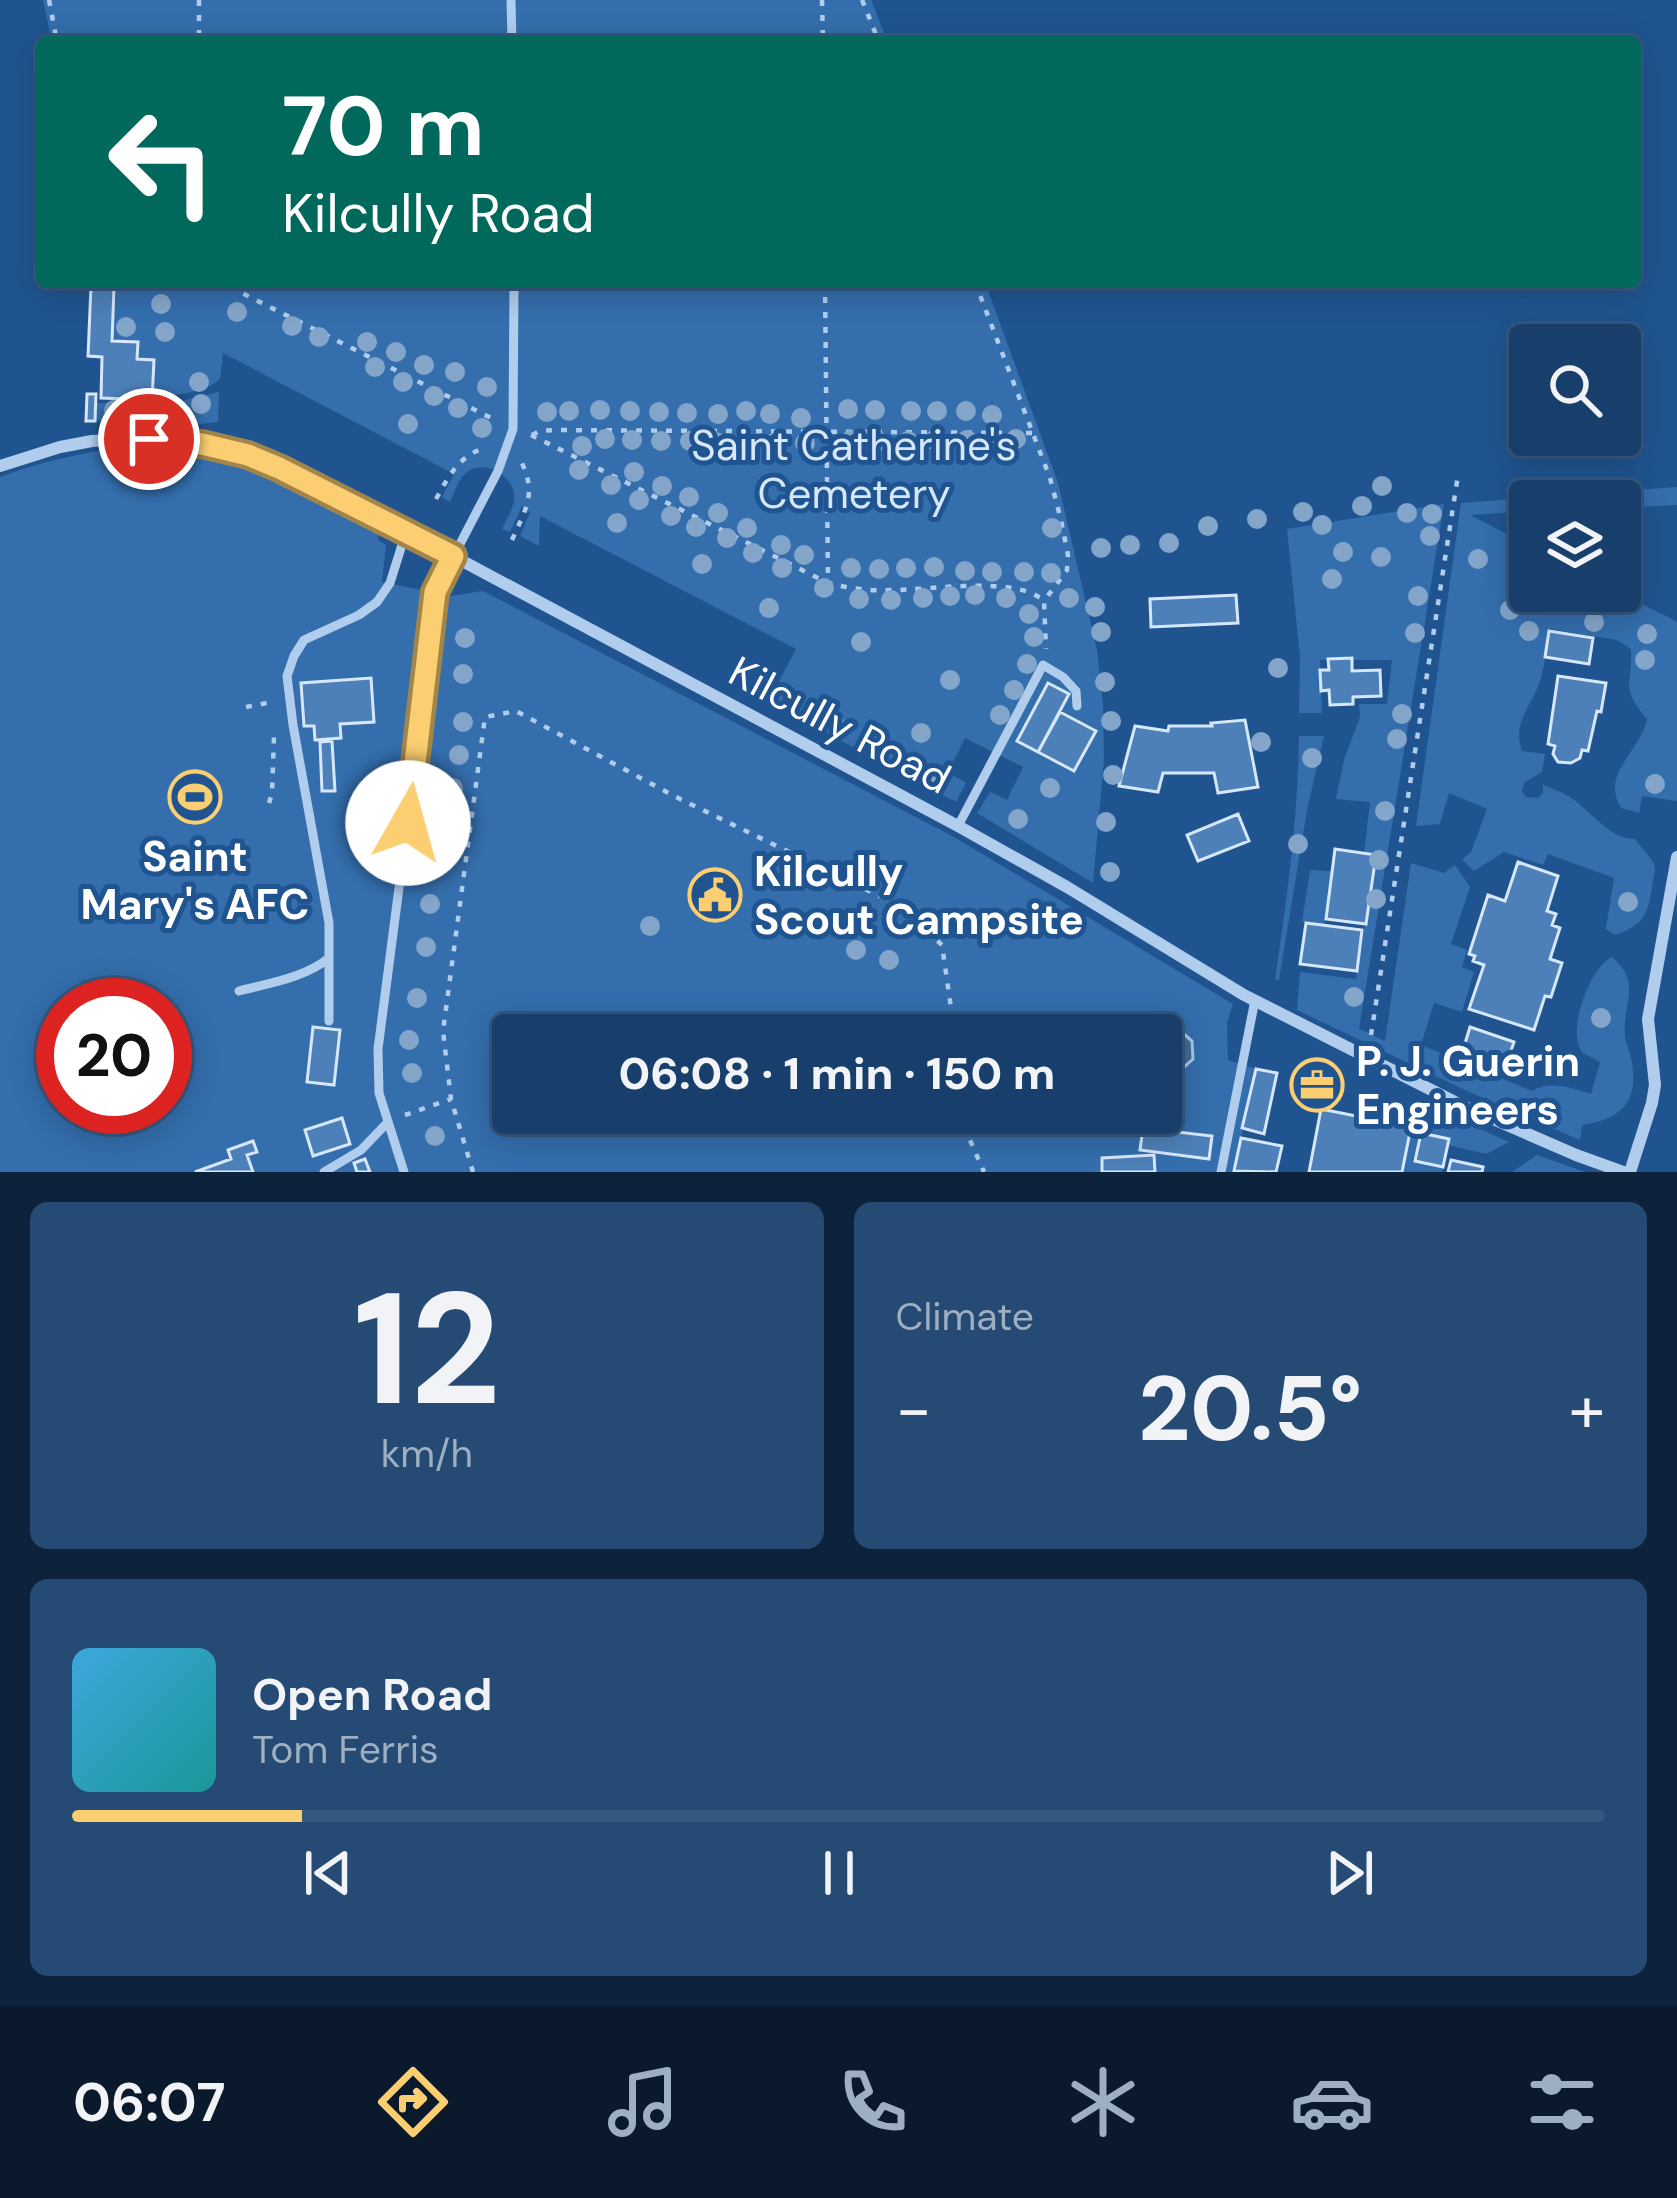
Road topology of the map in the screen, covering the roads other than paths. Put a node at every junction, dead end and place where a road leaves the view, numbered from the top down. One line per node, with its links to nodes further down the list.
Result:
1 (511, 0): 2 (lane)
2 (512, 36)
3 (514, 288): 6 (lane)
4 (0, 466): 5 (street, Kilcully Road)
5 (406, 532): 6 (street, Kilcully Road); 10 (lane)
6 (453, 556): 8 (street, Kilcully Road); 14 (lane)
7 (1077, 706): 8 (lane)
8 (958, 826): 12 (street, Kilcully Road)
9 (1677, 856): 18 (street)
10 (330, 957): 11 (lane); 13 (lane)
11 (239, 991)
12 (1255, 1000): 17 (lane); 18 (street, Kilcully Road)
13 (329, 1021)
14 (388, 1122): 15 (lane); 16 (lane)
15 (324, 1172)
16 (404, 1172)
17 (1221, 1172)
18 (1626, 1172)

